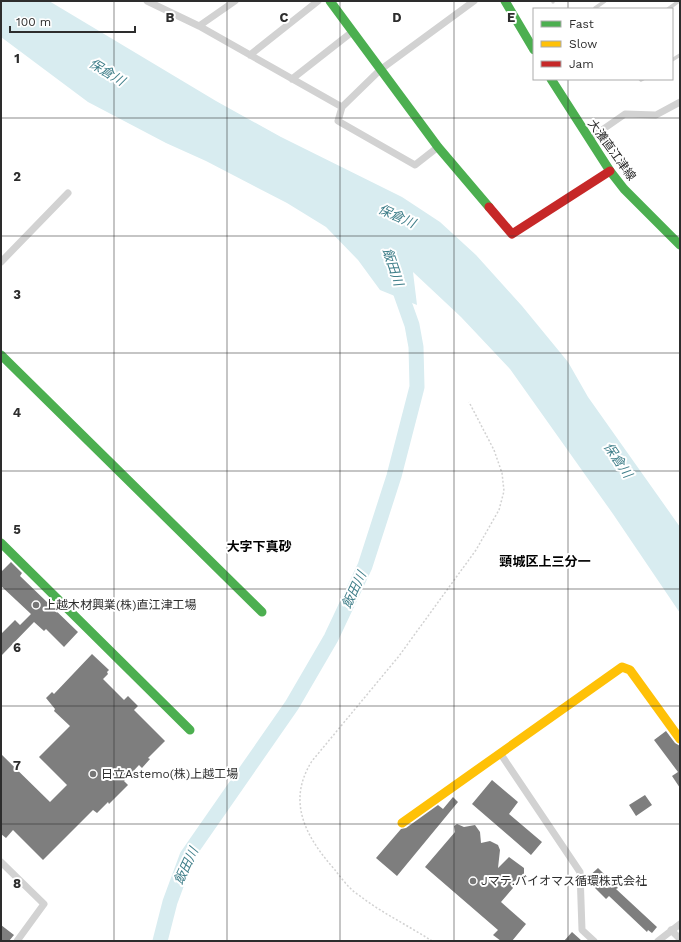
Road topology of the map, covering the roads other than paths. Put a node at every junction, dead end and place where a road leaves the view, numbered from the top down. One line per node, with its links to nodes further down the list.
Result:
1 (147, 1): 11 (street)
2 (235, 1): 11 (street)
3 (318, 1): 14 (street)
4 (330, 1): 12 (street)
5 (474, 1): 15 (street)
6 (505, 1): 13 (street)
7 (605, 1): 9 (lane)
8 (679, 1): 10 (lane)
9 (595, 8)
10 (669, 8)
11 (199, 26): 14 (street)
12 (352, 32): 15 (street); 16 (street)
13 (533, 48)
14 (250, 55): 16 (street)
15 (380, 70): 19 (street); 21 (street)
16 (292, 78): 19 (street)
17 (552, 80): 20 (street, 大瀁直江津線)
18 (680, 102): 20 (street)
19 (342, 107): 21 (street)
20 (589, 139): 22 (street, 大瀁直江津線)
21 (438, 147): 22 (street)
22 (610, 171): 24 (street, 大瀁直江津線)
23 (68, 193): 25 (street)
24 (680, 245)
25 (1, 262)
26 (1, 356): 28 (street)
27 (1, 543): 29 (street)
28 (262, 612)
29 (190, 730)
30 (680, 739): 31 (street)
31 (500, 753): 32 (street); 38 (street)
32 (402, 823)
33 (1, 862): 37 (street)
34 (680, 924): 35 (street)
35 (671, 930): 36 (street); 39 (street)
36 (680, 939)
37 (17, 941)
38 (594, 941)
39 (658, 941)

